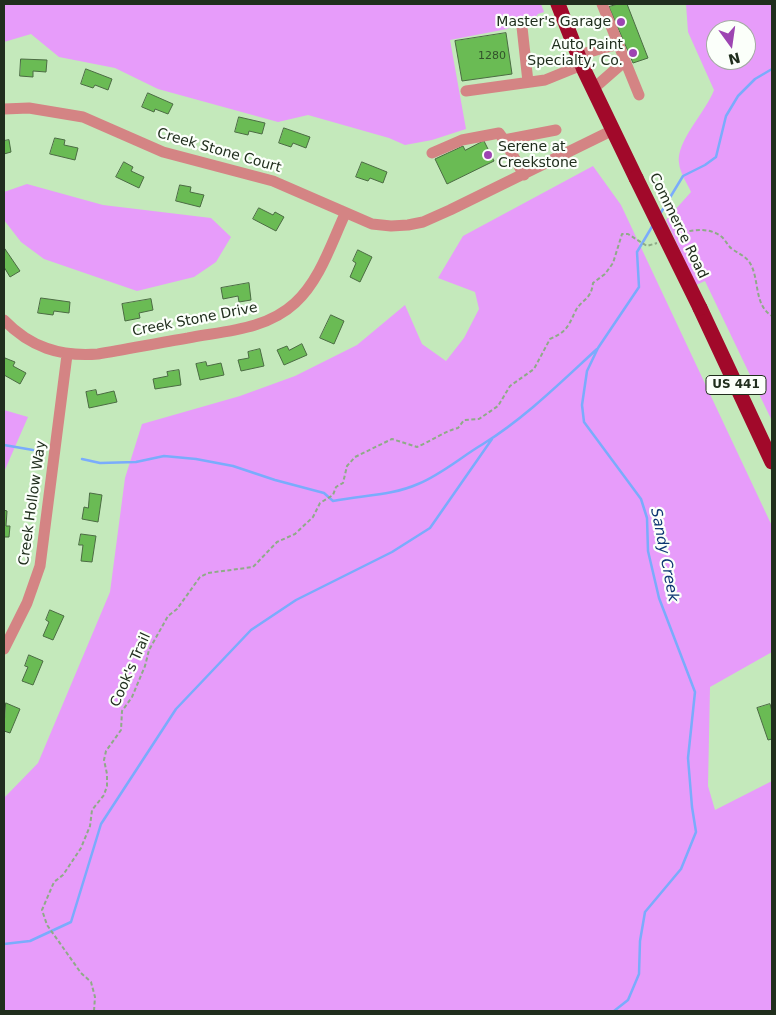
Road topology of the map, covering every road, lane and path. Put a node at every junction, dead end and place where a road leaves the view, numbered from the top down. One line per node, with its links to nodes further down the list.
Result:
1 (558, 4): 5 (highway, Commerce Road / US 441)
2 (602, 4): 4 (street)
3 (522, 27): 7 (street)
4 (619, 44): 5 (street); 6 (street)
5 (580, 60): 7 (street); 8 (highway, Commerce Road / US 441)
6 (626, 61): 8 (street); 10 (street)
7 (528, 82): 9 (street)
8 (593, 89): 13 (highway, Commerce Road / US 441)
9 (466, 91)
10 (639, 95)
11 (4, 109): 17 (street, Creek Stone Court)
12 (556, 130): 14 (street)
13 (613, 130): 16 (street, Creek Stone Court); 23 (highway, Commerce Road / US 441, bridge)
14 (504, 140): 15 (street); 16 (street)
15 (432, 153)
16 (524, 175): 17 (street, Creek Stone Court)
17 (345, 214): 22 (street, Creek Stone Drive)
18 (673, 236): 20 (path)
19 (658, 242): 25 (path, Cook's Trail)
20 (772, 316)
21 (4, 320): 22 (street, Creek Stone Drive)
22 (68, 355): 24 (street, Creek Hollow Way)
23 (772, 462)
24 (4, 649)
25 (94, 1011)

